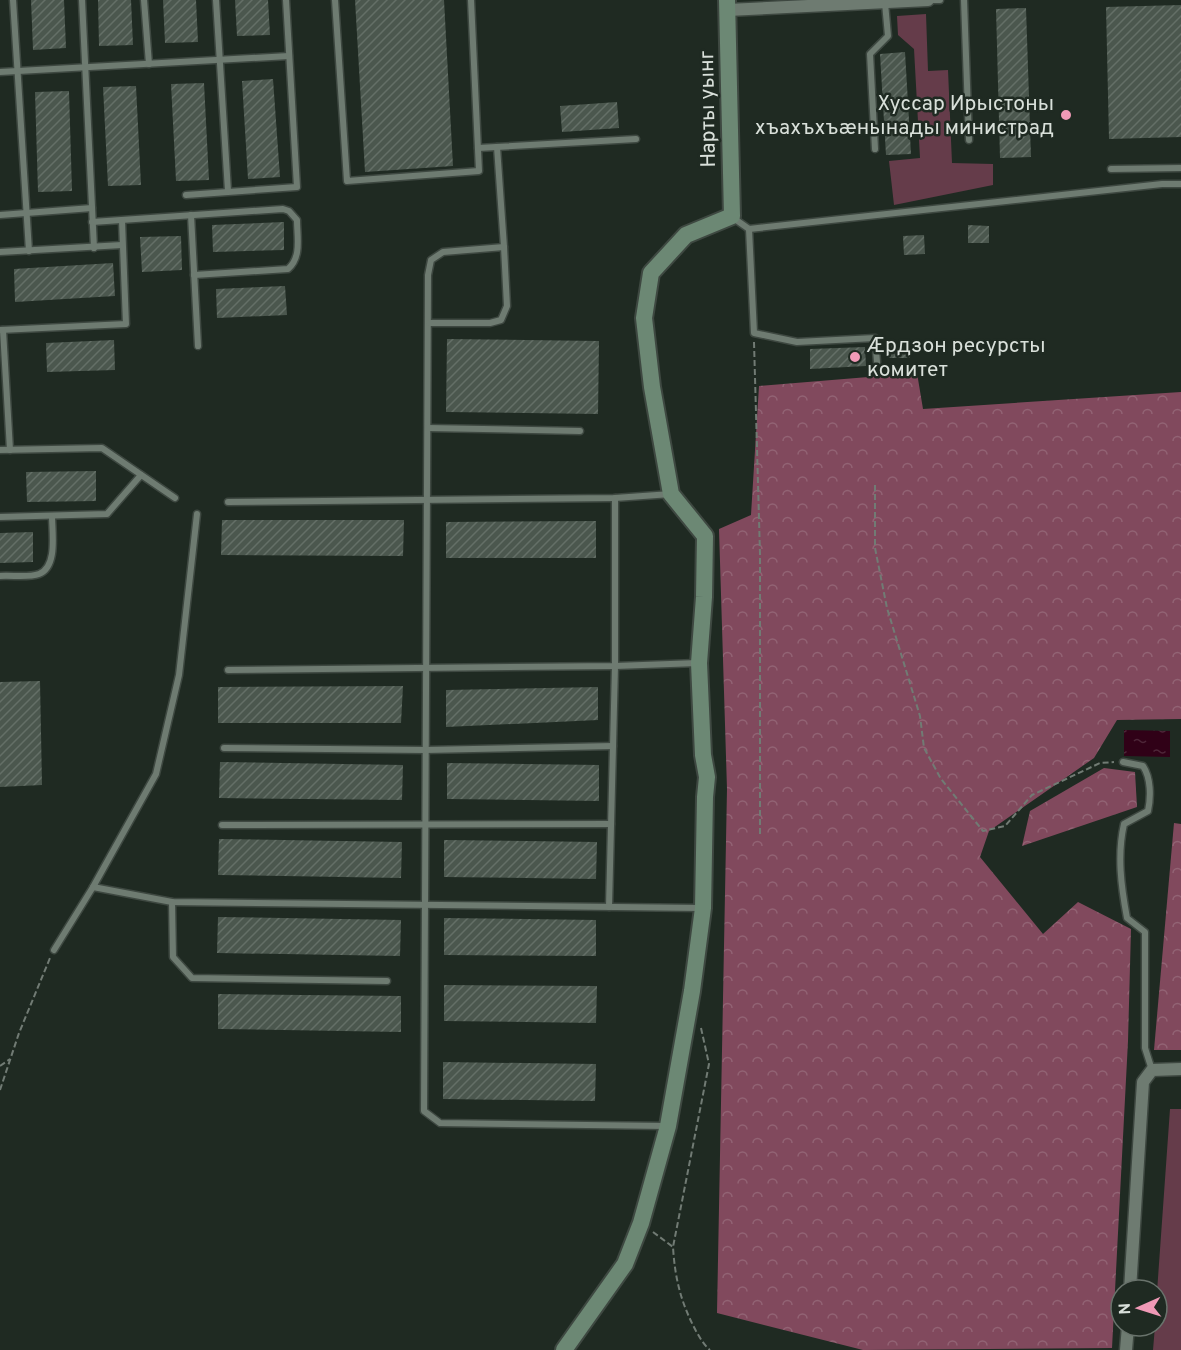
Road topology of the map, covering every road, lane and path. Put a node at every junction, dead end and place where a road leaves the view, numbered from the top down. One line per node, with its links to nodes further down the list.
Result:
1 (14, 0): 17 (lane)
2 (82, 0): 16 (lane)
3 (144, 0): 15 (lane)
4 (216, 0): 14 (lane)
5 (286, 0): 13 (lane)
6 (335, 0): 22 (lane)
7 (471, 0): 22 (lane)
8 (928, 0): 9 (lane); 11 (street)
9 (940, 0)
10 (964, 0): 20 (lane)
11 (885, 2): 12 (street); 23 (lane)
12 (728, 5): 33 (street, Нарты уынг)
13 (289, 56): 14 (lane); 27 (lane)
14 (219, 61): 15 (lane); 27 (lane)
15 (149, 64): 16 (lane)
16 (86, 67): 17 (lane); 29 (lane)
17 (17, 71): 18 (lane); 30 (lane)
18 (0, 72)
19 (636, 139): 21 (lane)
20 (969, 140)
21 (497, 147): 22 (lane); 38 (lane)
22 (478, 148)
23 (875, 149)
24 (1181, 168): 25 (lane)
25 (1111, 169)
26 (1181, 184): 36 (lane)
27 (228, 191): 28 (lane)
28 (186, 195)
29 (92, 207): 30 (lane); 35 (lane)
30 (27, 213): 31 (lane); 40 (lane)
31 (0, 215)
32 (191, 216): 34 (lane); 42 (lane); 42 (lane)
33 (732, 216): 36 (lane); 54 (street)
34 (122, 221): 35 (lane); 37 (lane)
35 (92, 222): 39 (lane)
36 (749, 229): 45 (lane)
37 (122, 245): 39 (lane); 44 (lane)
38 (504, 247): 43 (lane); 43 (lane)
39 (94, 248): 40 (lane)
40 (29, 251): 41 (lane)
41 (0, 252)
42 (194, 275): 46 (lane)
43 (429, 323): 48 (lane)
44 (2, 330): 51 (lane)
45 (754, 333): 47 (lane); 74 (path)
46 (198, 346)
47 (877, 362)
48 (428, 428): 49 (lane); 57 (lane)
49 (580, 431)
50 (0, 450): 51 (lane)
51 (10, 450): 52 (lane)
52 (141, 475): 55 (lane); 60 (lane)
53 (875, 485): 70 (path)
54 (671, 494): 56 (lane); 63 (street)
55 (175, 498)
56 (615, 498): 57 (lane); 64 (lane)
57 (426, 501): 58 (lane); 65 (lane)
58 (228, 502)
59 (197, 514): 75 (lane)
60 (52, 516): 61 (lane); 62 (lane)
61 (0, 518)
62 (0, 576)
63 (699, 663): 64 (lane); 79 (street)
64 (615, 666): 65 (lane); 67 (lane)
65 (425, 669): 66 (lane); 69 (lane)
66 (228, 670)
67 (613, 746): 69 (lane); 71 (lane)
68 (224, 748): 69 (lane)
69 (425, 750): 73 (lane)
70 (1123, 762): 86 (lane)
71 (611, 824): 73 (lane); 78 (lane)
72 (222, 825): 73 (lane)
73 (425, 825): 77 (lane)
74 (760, 834)
75 (93, 887): 76 (lane); 80 (lane)
76 (172, 902): 77 (lane); 81 (lane)
77 (423, 906): 78 (lane); 88 (lane)
78 (609, 907): 79 (lane)
79 (703, 908): 88 (street)
80 (54, 950): 83 (path)
81 (387, 981)
82 (700, 1022): 90 (path)
83 (10, 1059): 84 (path); 87 (path)
84 (0, 1066)
85 (1181, 1069): 86 (street)
86 (1152, 1070): 91 (street)
87 (0, 1090)
88 (669, 1126): 89 (street)
89 (641, 1223): 90 (path); 92 (street)
90 (673, 1247): 93 (path)
91 (1131, 1278)
92 (564, 1350)
93 (710, 1350)

